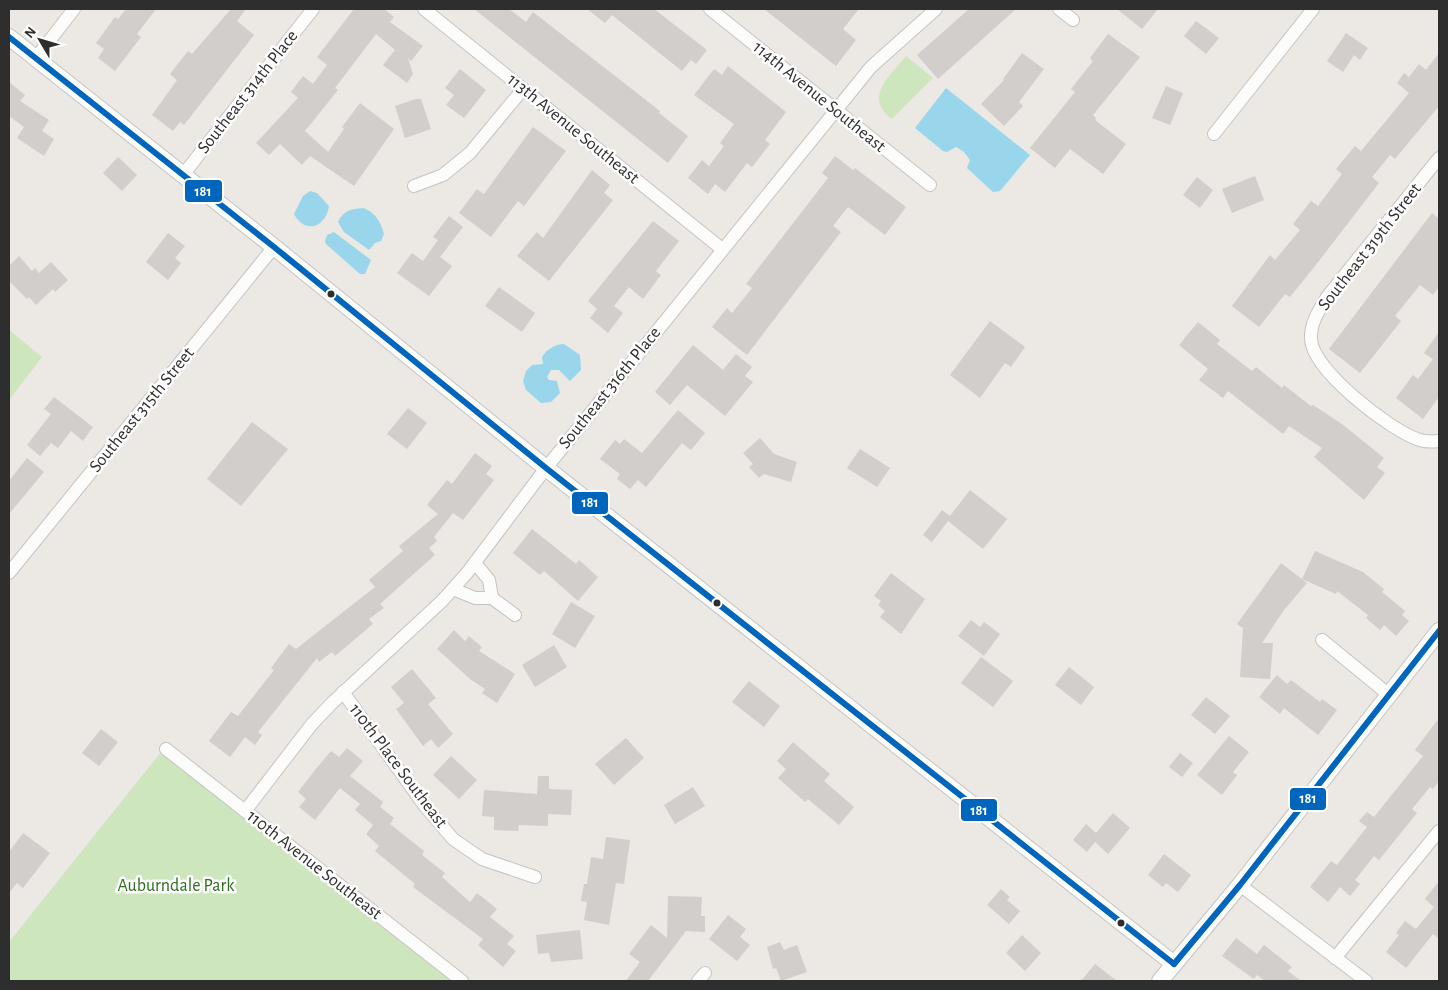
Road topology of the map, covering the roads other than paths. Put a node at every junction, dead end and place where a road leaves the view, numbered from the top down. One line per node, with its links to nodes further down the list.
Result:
1 (74, 9): 10 (street)
2 (312, 9): 15 (street, Southeast 314th Place)
3 (424, 9): 11 (street, 113th Avenue Southeast)
4 (710, 9): 12 (street, 114th Avenue Southeast)
5 (936, 9): 12 (street, Southeast 316th Place)
6 (1059, 9): 8 (street)
7 (1313, 9): 13 (street)
8 (1073, 20)
9 (9, 37): 10 (street)
10 (36, 58): 15 (street)
11 (523, 88): 17 (street); 19 (street, 113th Avenue Southeast)
12 (836, 111): 16 (street, 114th Avenue Southeast); 19 (street, Southeast 316th Place)
13 (1214, 134)
14 (1439, 158): 20 (street, Southeast 319th Street)
15 (183, 175): 18 (street)
16 (930, 185)
17 (414, 186)
18 (274, 247): 21 (street); 23 (street, Southeast 315th Street)
19 (722, 249): 21 (street, Southeast 316th Place)
20 (1439, 441)
21 (546, 468): 22 (street, Southeast 316th Place); 37 (street)
22 (475, 562): 24 (street, Southeast 316th Place); 25 (street)
23 (9, 573)
24 (453, 589): 25 (street); 29 (street, Southeast 316th Place)
25 (492, 598): 26 (street)
26 (515, 615)
27 (1439, 631): 30 (street)
28 (1322, 640): 30 (street)
29 (343, 692): 32 (street, Southeast 316th Place); 34 (street, 110th Place Southeast)
30 (1388, 694): 35 (street)
31 (166, 749): 32 (street, 110th Avenue Southeast)
32 (245, 811): 38 (street, 110th Avenue Southeast)
33 (1439, 831): 36 (street)
34 (535, 877)
35 (1240, 885): 36 (street); 37 (street)
36 (1335, 958): 40 (street)
37 (1174, 964): 39 (street)
38 (462, 981)
39 (1160, 981)
40 (1366, 981)

